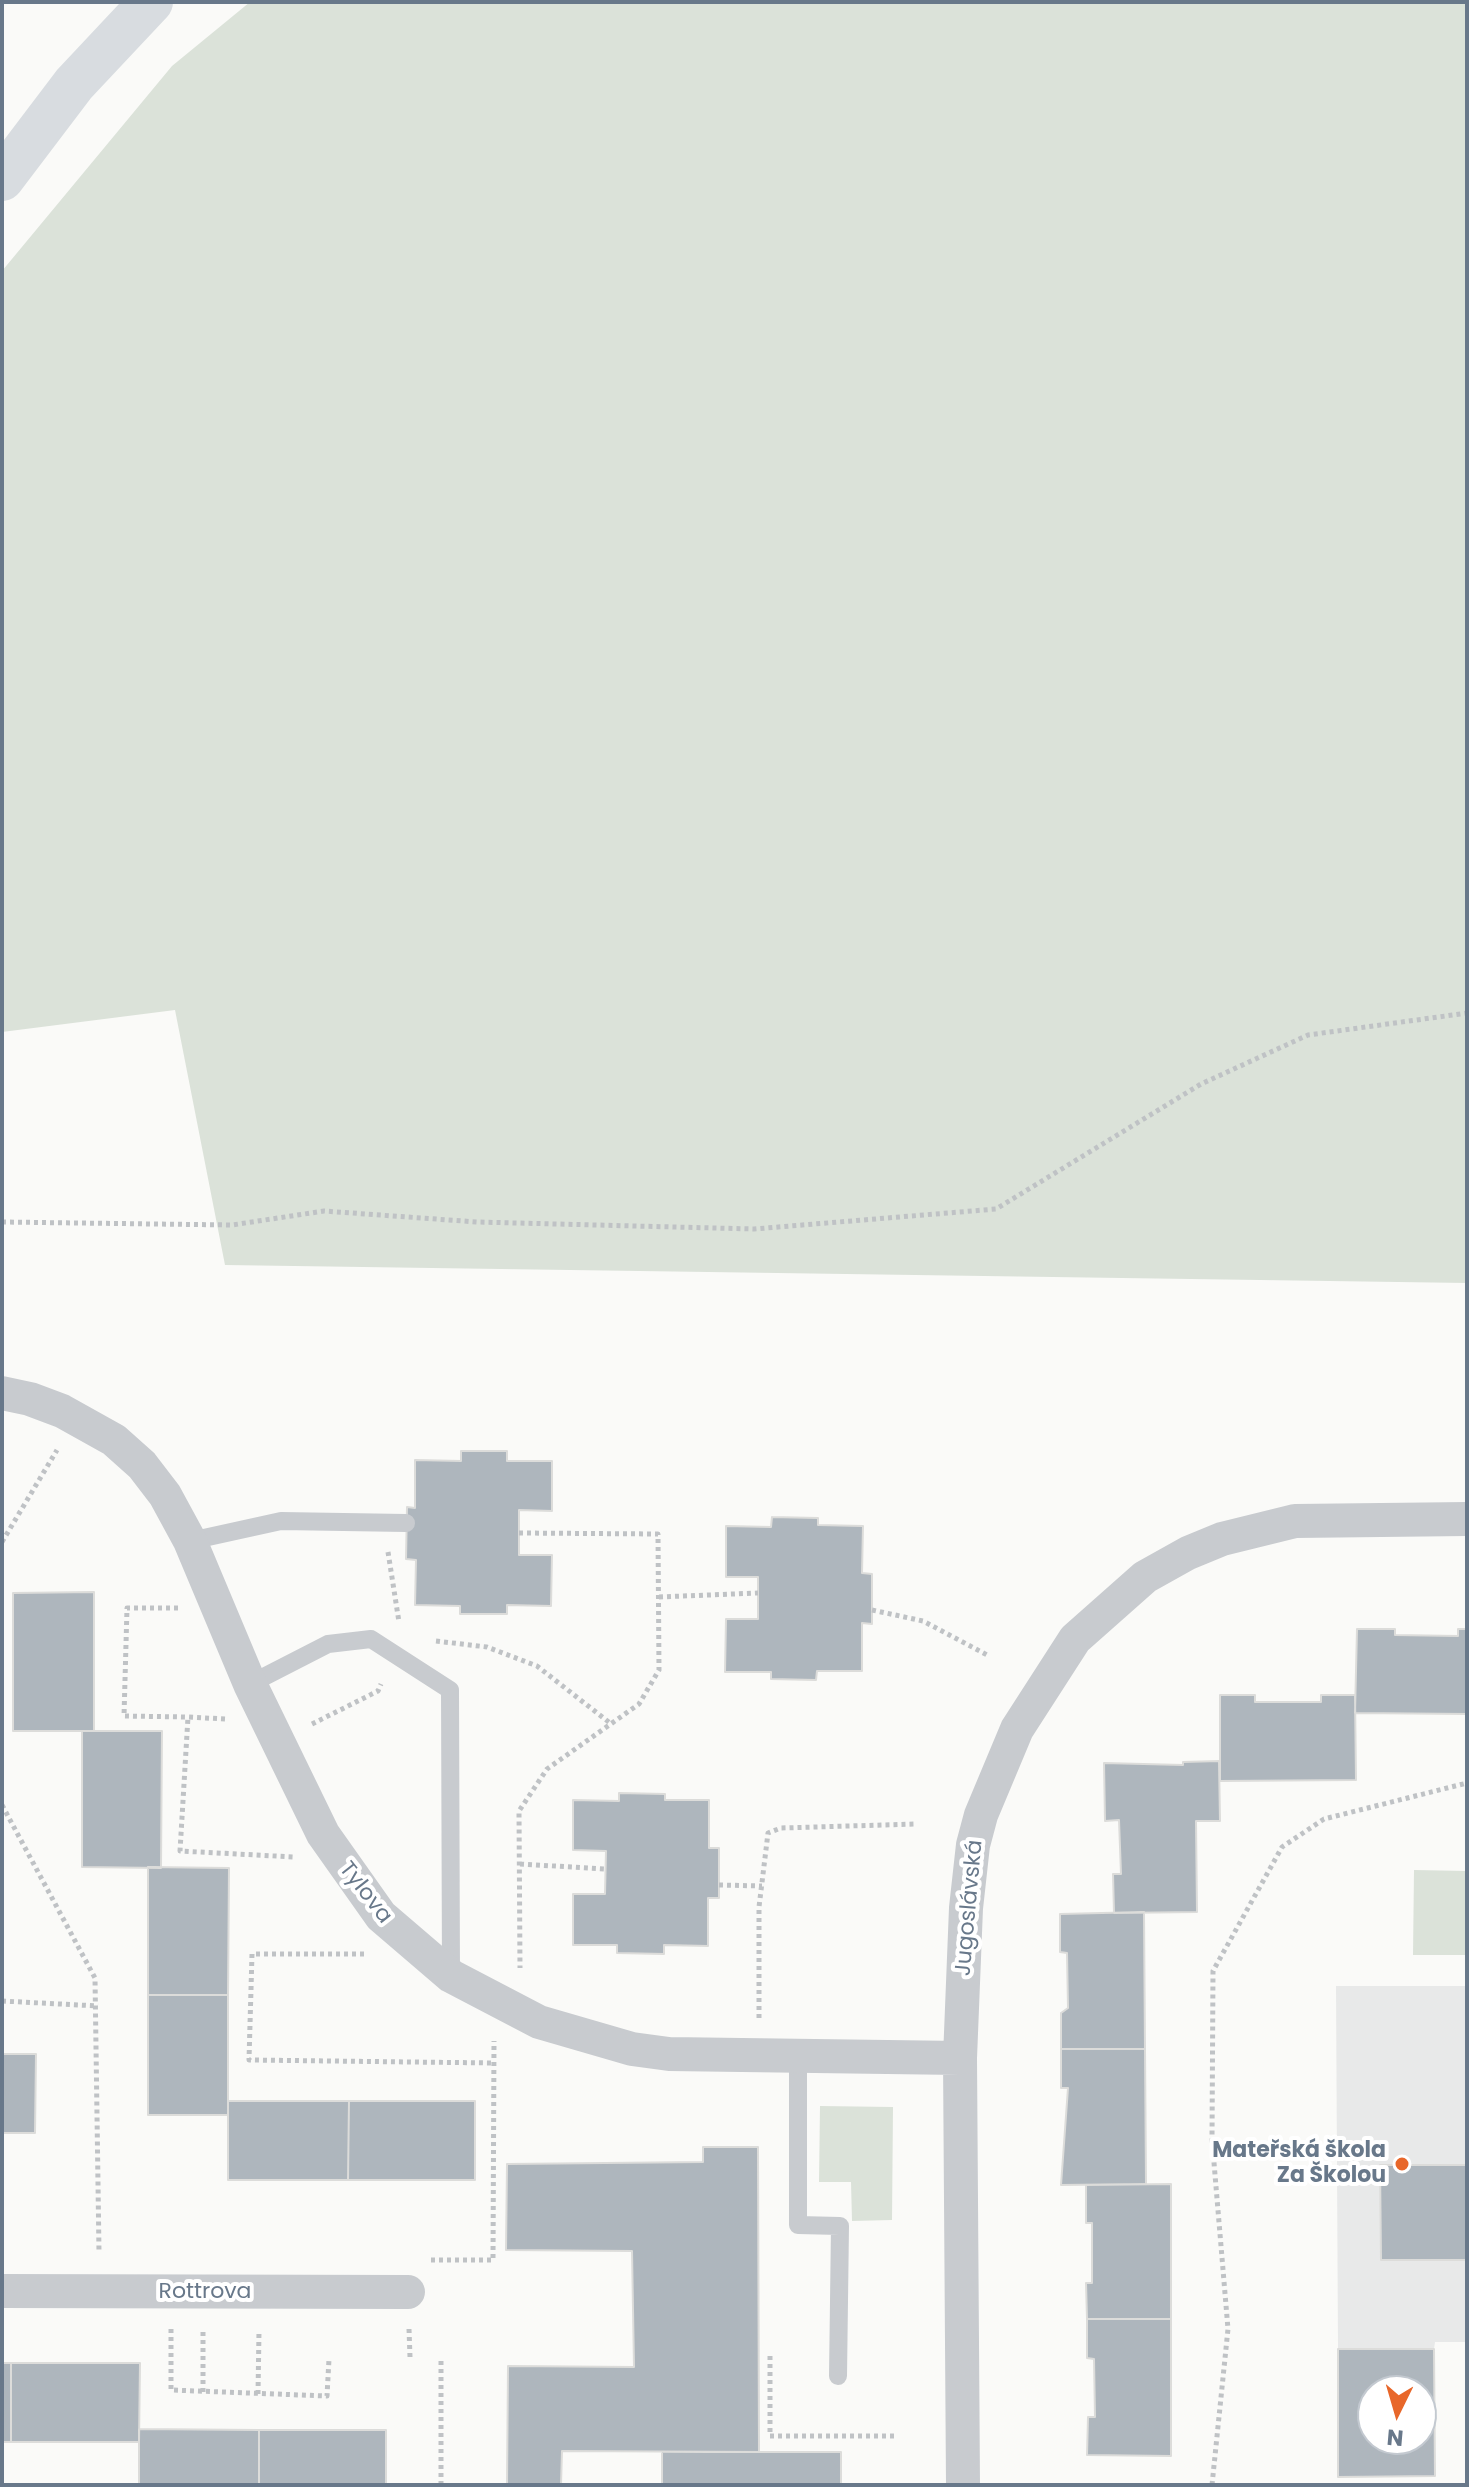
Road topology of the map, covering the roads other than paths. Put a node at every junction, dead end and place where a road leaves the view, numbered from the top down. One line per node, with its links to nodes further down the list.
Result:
1 (151, 2): 2 (highway)
2 (2, 179)
3 (2, 1393): 6 (street, Tylova)
4 (1467, 1519): 10 (street, Jugoslávská)
5 (406, 1523): 6 (lane)
6 (190, 1541): 7 (street, Tylova)
7 (250, 1684): 8 (street, Tylova); 8 (lane)
8 (451, 1976): 9 (street, Tylova)
9 (798, 2055): 10 (street, Tylova); 13 (lane)
10 (960, 2058): 14 (street, Jugoslávská)
11 (2, 2291): 12 (street, Rottrova)
12 (408, 2292)
13 (838, 2376)
14 (963, 2485)

